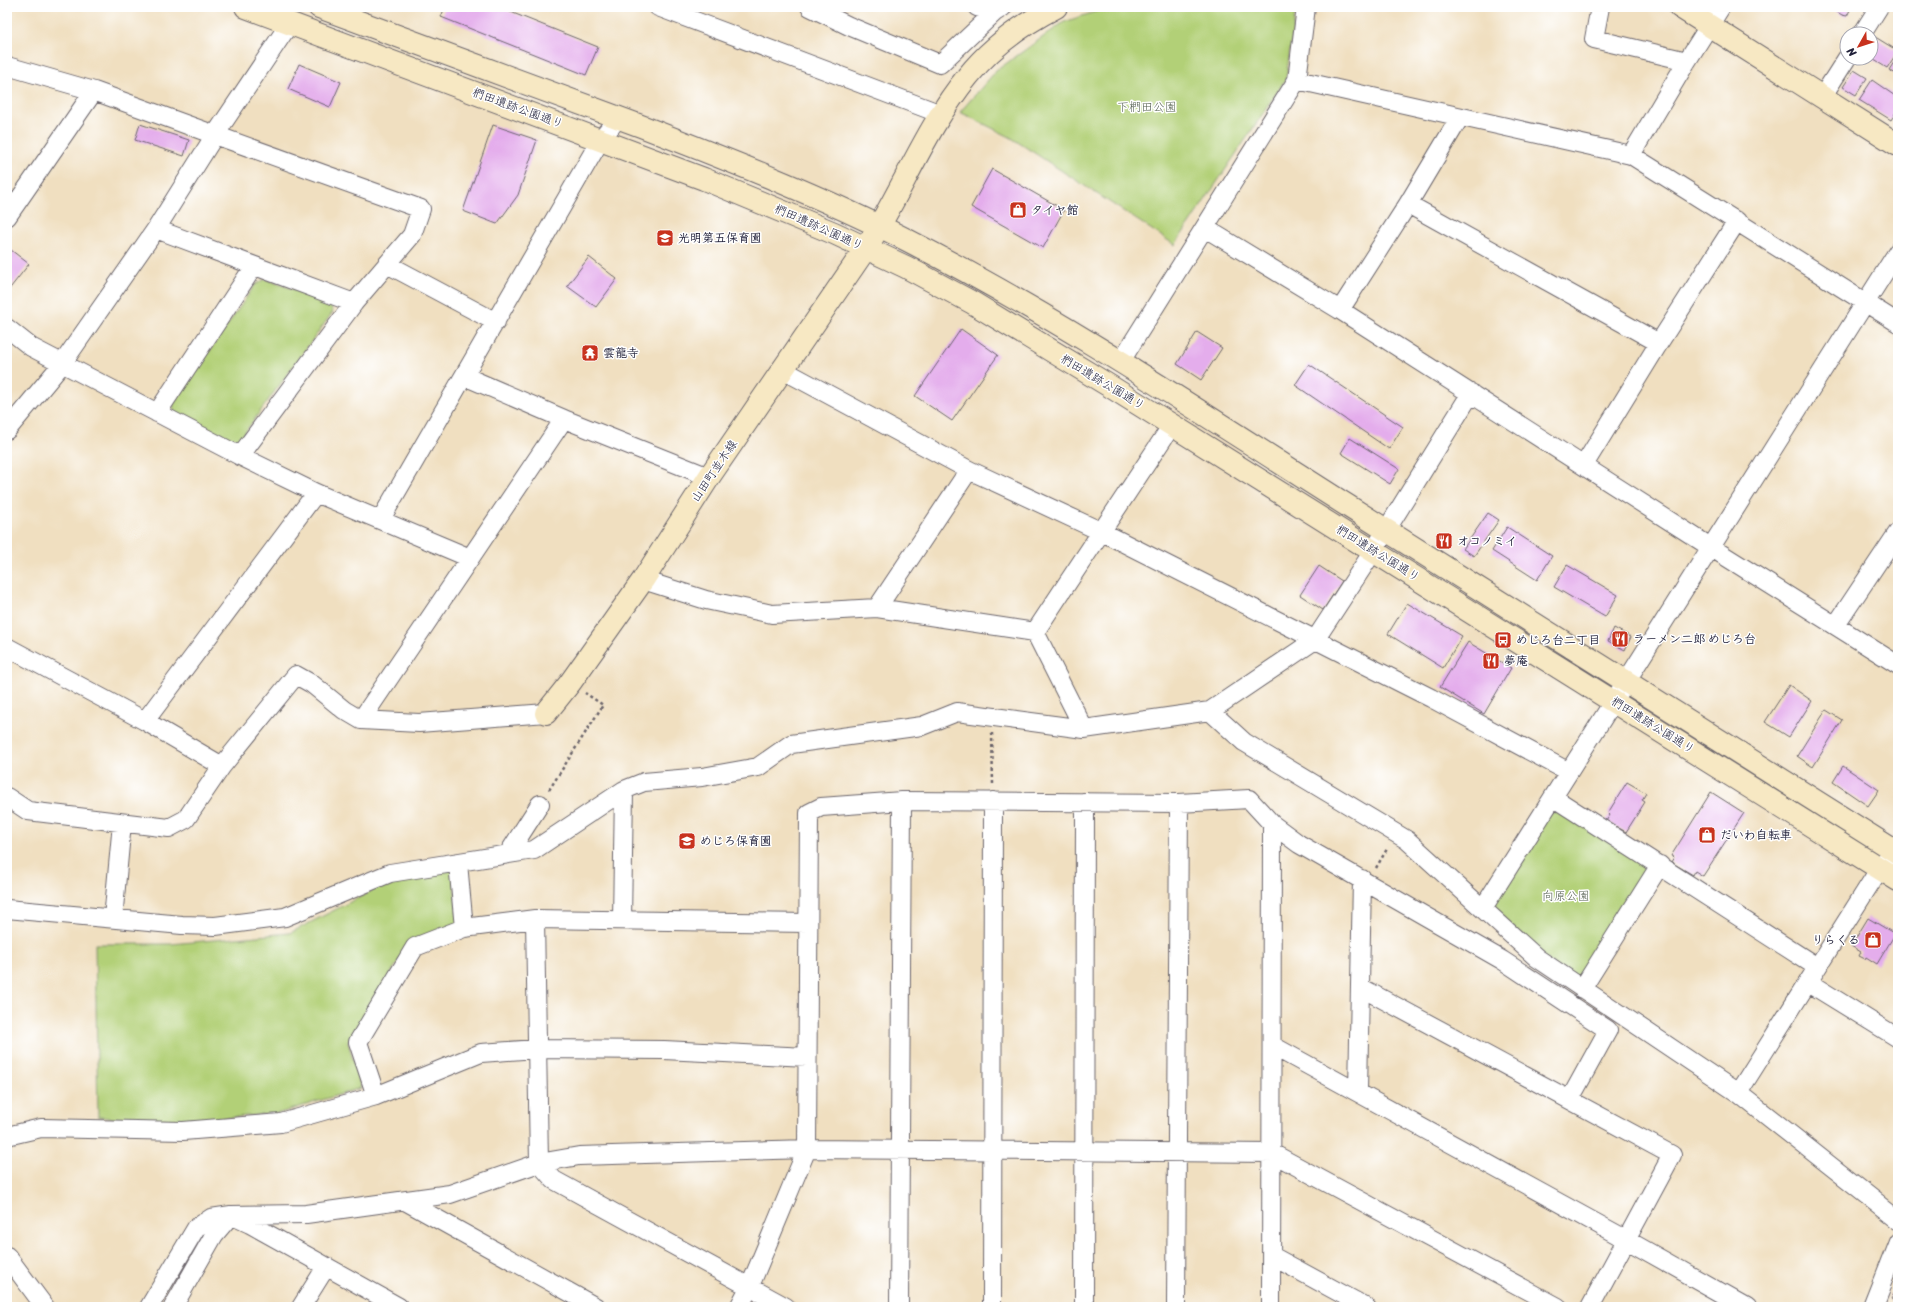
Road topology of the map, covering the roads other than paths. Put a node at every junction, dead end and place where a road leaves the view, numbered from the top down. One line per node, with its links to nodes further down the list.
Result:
1 (246, 7): 13 (street, 椚田遺跡公園通り)
2 (319, 7): 24 (street, 椚田遺跡公園通り)
3 (658, 7): 22 (street)
4 (810, 7): 12 (street)
5 (977, 7): 12 (street)
6 (1056, 7): 22 (street, 山田町並木線)
7 (1306, 7): 19 (street)
8 (1600, 7): 16 (street)
9 (1680, 7): 14 (street)
10 (1721, 7): 14 (street)
11 (1879, 7): 15 (street)
12 (999, 9)
13 (290, 23): 25 (street); 26 (street, 椚田遺跡公園通り)
14 (1709, 25): 16 (street); 21 (street)
15 (1867, 26)
16 (1686, 61): 28 (street)
17 (7, 66): 20 (street)
18 (1842, 66): 21 (street)
19 (1297, 80): 23 (street); 33 (street)
20 (94, 91): 25 (street); 30 (street)
21 (1822, 97): 27 (street)
22 (941, 114): 32 (street, 山田町並木線)
23 (1460, 117): 28 (street); 29 (street)
24 (618, 118): 26 (street); 32 (street, 椚田遺跡公園通り)
25 (215, 134): 34 (street); 37 (street)
26 (600, 139): 35 (street, 椚田遺跡公園通り); 42 (street)
27 (1898, 145)
28 (1631, 155): 31 (street)
29 (1408, 204): 41 (street); 45 (street)
30 (7, 217)
31 (1736, 221): 40 (street); 45 (street)
32 (880, 227): 35 (street, 山田町並木線); 46 (street, 椚田遺跡公園通り)
33 (1205, 228): 41 (street); 46 (street)
34 (156, 229): 38 (street); 47 (street)
35 (866, 248): 48 (street, 山田町並木線); 53 (street, 椚田遺跡公園通り)
36 (1898, 251): 40 (street)
37 (387, 264): 39 (street); 42 (street)
38 (254, 266): 39 (street); 51 (street)
39 (354, 303): 55 (street)
40 (1866, 303): 43 (street); 64 (street)
41 (1340, 310): 50 (street)
42 (496, 322): 49 (street)
43 (1898, 323)
44 (7, 328): 47 (street)
45 (1659, 343): 56 (street)
46 (1121, 361): 61 (street, 椚田遺跡公園通り)
47 (62, 364): 51 (street); 54 (street)
48 (784, 370): 57 (street); 58 (street, 山田町並木線)
49 (464, 376): 52 (street); 60 (street)
50 (1471, 393): 56 (street); 61 (street)
51 (157, 413): 55 (street)
52 (564, 419): 58 (street); 66 (street)
53 (1172, 424): 62 (street); 65 (street, 椚田遺跡公園通り)
54 (7, 430)
55 (240, 456): 59 (street)
56 (1584, 465): 64 (street)
57 (969, 470): 62 (street); 68 (street)
58 (709, 477): 67 (street, 山田町並木線)
59 (316, 493): 60 (street); 79 (street)
60 (381, 519): 66 (street)
61 (1386, 530): 65 (street); 74 (street, 椚田遺跡公園通り)
62 (1102, 532): 70 (street); 71 (street)
63 (1898, 532): 69 (street)
64 (1712, 548): 69 (street); 74 (street)
65 (1374, 550): 71 (street); 75 (street, 椚田遺跡公園通り)
66 (470, 558): 78 (street)
67 (643, 580): 68 (street); 77 (street, 山田町並木線)
68 (877, 608): 70 (street)
69 (1836, 625): 73 (street)
70 (1035, 632): 80 (street)
71 (1315, 640): 76 (street); 82 (street)
72 (7, 647): 79 (street)
73 (1898, 665)
74 (1627, 681): 75 (street); 93 (street, 椚田遺跡公園通り)
75 (1614, 701): 82 (street); 97 (street, 椚田遺跡公園通り)
76 (1210, 711): 80 (street); 99 (street)
77 (546, 713): 78 (street)
78 (361, 720): 81 (street)
79 (145, 721): 81 (street)
80 (1084, 729): 83 (street)
81 (222, 766): 91 (street)
82 (1569, 772): 85 (street)
83 (624, 790): 94 (street); 103 (street)
84 (7, 796): 91 (street)
85 (1554, 798): 96 (street); 99 (street)
86 (902, 801): 87 (street); 104 (street); 120 (street)
87 (993, 801): 88 (street); 121 (street)
88 (1085, 802): 89 (street); 122 (street)
89 (1179, 803): 92 (street); 123 (street)
90 (540, 804): 94 (street)
91 (122, 823): 101 (street)
92 (1272, 824): 98 (street); 111 (street)
93 (1896, 847): 97 (street)
94 (508, 854): 95 (street)
95 (458, 862): 101 (street); 105 (street)
96 (1660, 865): 106 (street); 109 (street)
97 (1889, 874): 106 (street)
98 (1364, 881): 108 (street); 117 (street)
99 (1483, 908): 109 (street)
100 (7, 909): 101 (street)
101 (113, 919)
102 (535, 919): 103 (street); 105 (street); 112 (street)
103 (622, 920): 104 (street)
104 (807, 923): 113 (street)
105 (464, 928): 116 (street)
106 (1817, 967): 107 (street)
107 (1809, 983): 110 (street); 115 (street)
108 (1360, 987): 114 (street); 117 (street)
109 (1582, 989): 115 (street)
110 (1898, 1038)
111 (1273, 1046): 114 (street); 124 (street)
112 (536, 1049): 113 (street); 116 (street); 125 (street)
113 (807, 1057): 119 (street)
114 (1358, 1092): 129 (street)
115 (1738, 1093): 128 (street)
116 (376, 1096): 118 (street)
117 (1570, 1099): 129 (street)
118 (7, 1136)
119 (807, 1148): 120 (street); 125 (street); 134 (street)
120 (900, 1150): 121 (street); 143 (street)
121 (992, 1151): 122 (street); 144 (street)
122 (1084, 1152): 123 (street); 145 (street)
123 (1177, 1153): 124 (street); 146 (street)
124 (1272, 1153): 132 (street); 149 (street)
125 (538, 1162): 126 (street); 134 (street)
126 (405, 1201): 127 (street); 140 (street)
127 (231, 1215): 133 (street); 136 (street); 137 (street)
128 (1898, 1219)
129 (1627, 1240): 150 (street); 151 (street)
130 (1898, 1242): 152 (street)
131 (7, 1256): 135 (street)
132 (1272, 1256): 147 (street); 148 (street)
133 (326, 1267): 138 (street); 139 (street)
134 (750, 1286): 141 (street); 142 (street)
135 (45, 1307)
136 (149, 1307)
137 (173, 1307)
138 (301, 1307)
139 (399, 1307)
140 (596, 1307)
141 (739, 1307)
142 (786, 1307)
143 (899, 1307)
144 (992, 1307)
145 (1084, 1307)
146 (1176, 1307)
147 (1271, 1307)
148 (1366, 1307)
149 (1558, 1307)
150 (1590, 1307)
151 (1746, 1307)
152 (1872, 1307)

